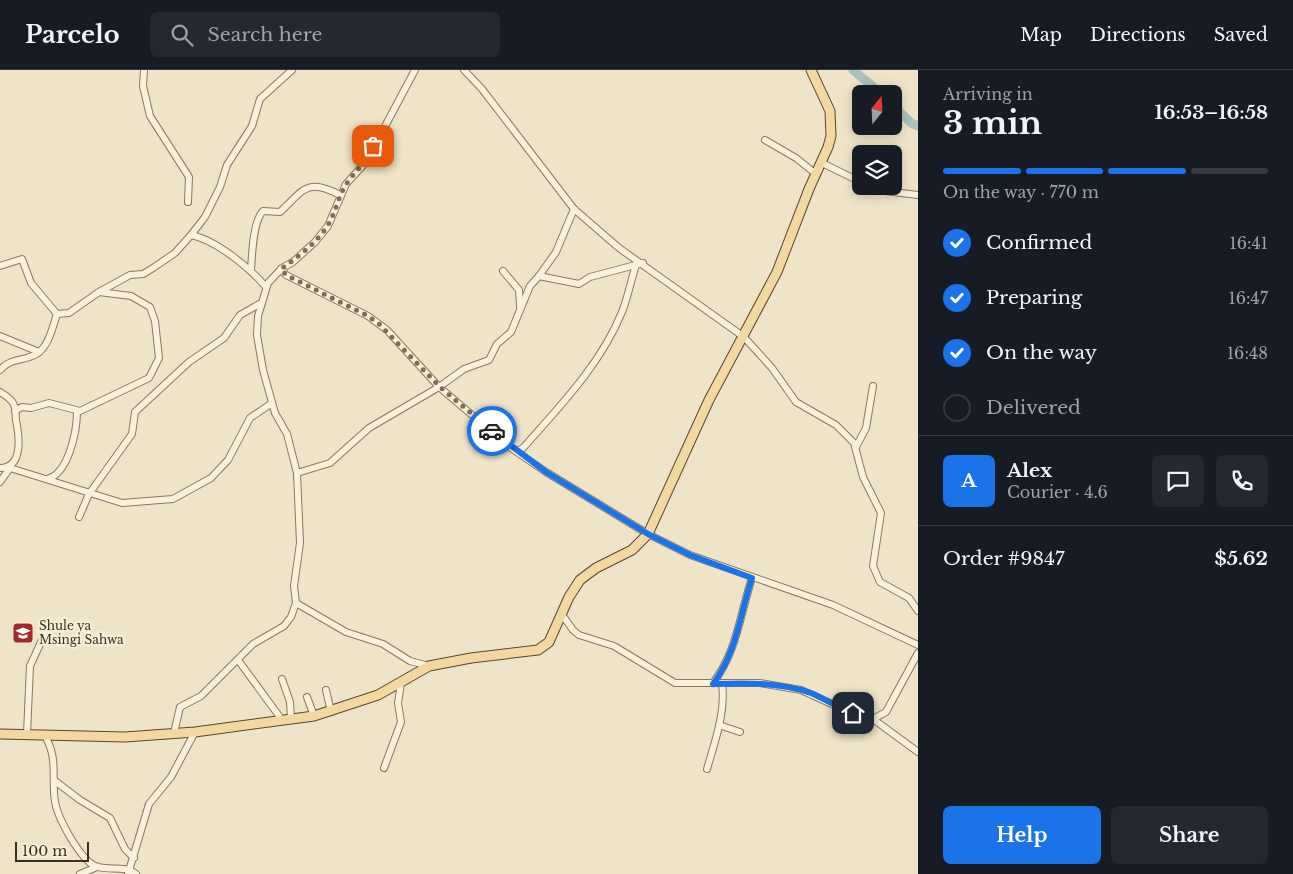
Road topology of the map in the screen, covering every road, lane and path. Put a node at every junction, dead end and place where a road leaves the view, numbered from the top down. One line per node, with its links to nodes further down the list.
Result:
1 (144, 70): 13 (street)
2 (292, 70): 15 (street)
3 (415, 70): 12 (street)
4 (464, 70): 14 (street)
5 (811, 70): 7 (main road)
6 (765, 140): 8 (street)
7 (822, 163): 8 (main road); 9 (street)
8 (816, 174): 28 (main road)
9 (852, 178)
10 (902, 193): 11 (street)
11 (918, 195)
12 (340, 196): 18 (street); 19 (street)
13 (188, 202)
14 (574, 209): 16 (street); 21 (street)
15 (191, 235): 19 (street); 23 (street)
16 (640, 264): 21 (street); 28 (street); 38 (street)
17 (0, 266): 26 (street)
18 (281, 269): 22 (street); 32 (street)
19 (251, 270): 22 (street)
20 (503, 271): 25 (street)
21 (539, 276): 25 (street)
22 (266, 287): 24 (street)
23 (100, 292): 26 (street); 36 (street)
24 (261, 303): 34 (street); 43 (street)
25 (520, 307): 32 (street)
26 (57, 314): 29 (street)
27 (0, 336): 29 (street)
28 (744, 337): 37 (street); 45 (main road)
29 (39, 352): 30 (street)
30 (0, 370)
31 (873, 386): 37 (street)
32 (440, 387): 38 (street); 40 (street)
33 (0, 392): 35 (street)
34 (272, 403): 40 (street); 43 (street)
35 (16, 411): 36 (street); 39 (street)
36 (77, 411): 41 (street)
37 (856, 446): 48 (street)
38 (517, 451): 45 (street)
39 (6, 468): 41 (street); 42 (street)
40 (298, 473): 47 (street)
41 (47, 479): 43 (street)
42 (0, 482)
43 (89, 494): 44 (street)
44 (79, 517)
45 (648, 534): 46 (street); 49 (main road)
46 (752, 578): 51 (street); 58 (street)
47 (296, 603): 53 (street); 54 (street)
48 (918, 611)
49 (563, 616): 54 (main road); 58 (street)
50 (48, 627): 70 (street)
51 (918, 645)
52 (918, 653): 63 (street)
53 (238, 660): 64 (street); 68 (street)
54 (430, 666): 57 (main road)
55 (282, 679): 64 (street)
56 (722, 683): 58 (street); 63 (street); 65 (street)
57 (401, 684): 61 (main road); 73 (street)
58 (713, 684)
59 (326, 690): 61 (street)
60 (307, 697): 62 (street)
61 (331, 712): 62 (main road)
62 (314, 716): 64 (main road)
63 (873, 719): 72 (street)
64 (287, 720): 66 (main road)
65 (719, 725): 67 (street); 74 (street)
66 (195, 732): 68 (main road); 76 (street)
67 (740, 732)
68 (174, 733): 71 (main road)
69 (0, 734): 70 (main road)
70 (27, 734): 71 (main road)
71 (44, 734): 75 (street)
72 (918, 752)
73 (384, 768)
74 (707, 769)
75 (55, 781): 76 (street); 77 (street)
76 (134, 858): 78 (street)
77 (97, 867): 78 (street); 79 (street)
78 (129, 871): 80 (street)
79 (80, 874)
80 (136, 874)

